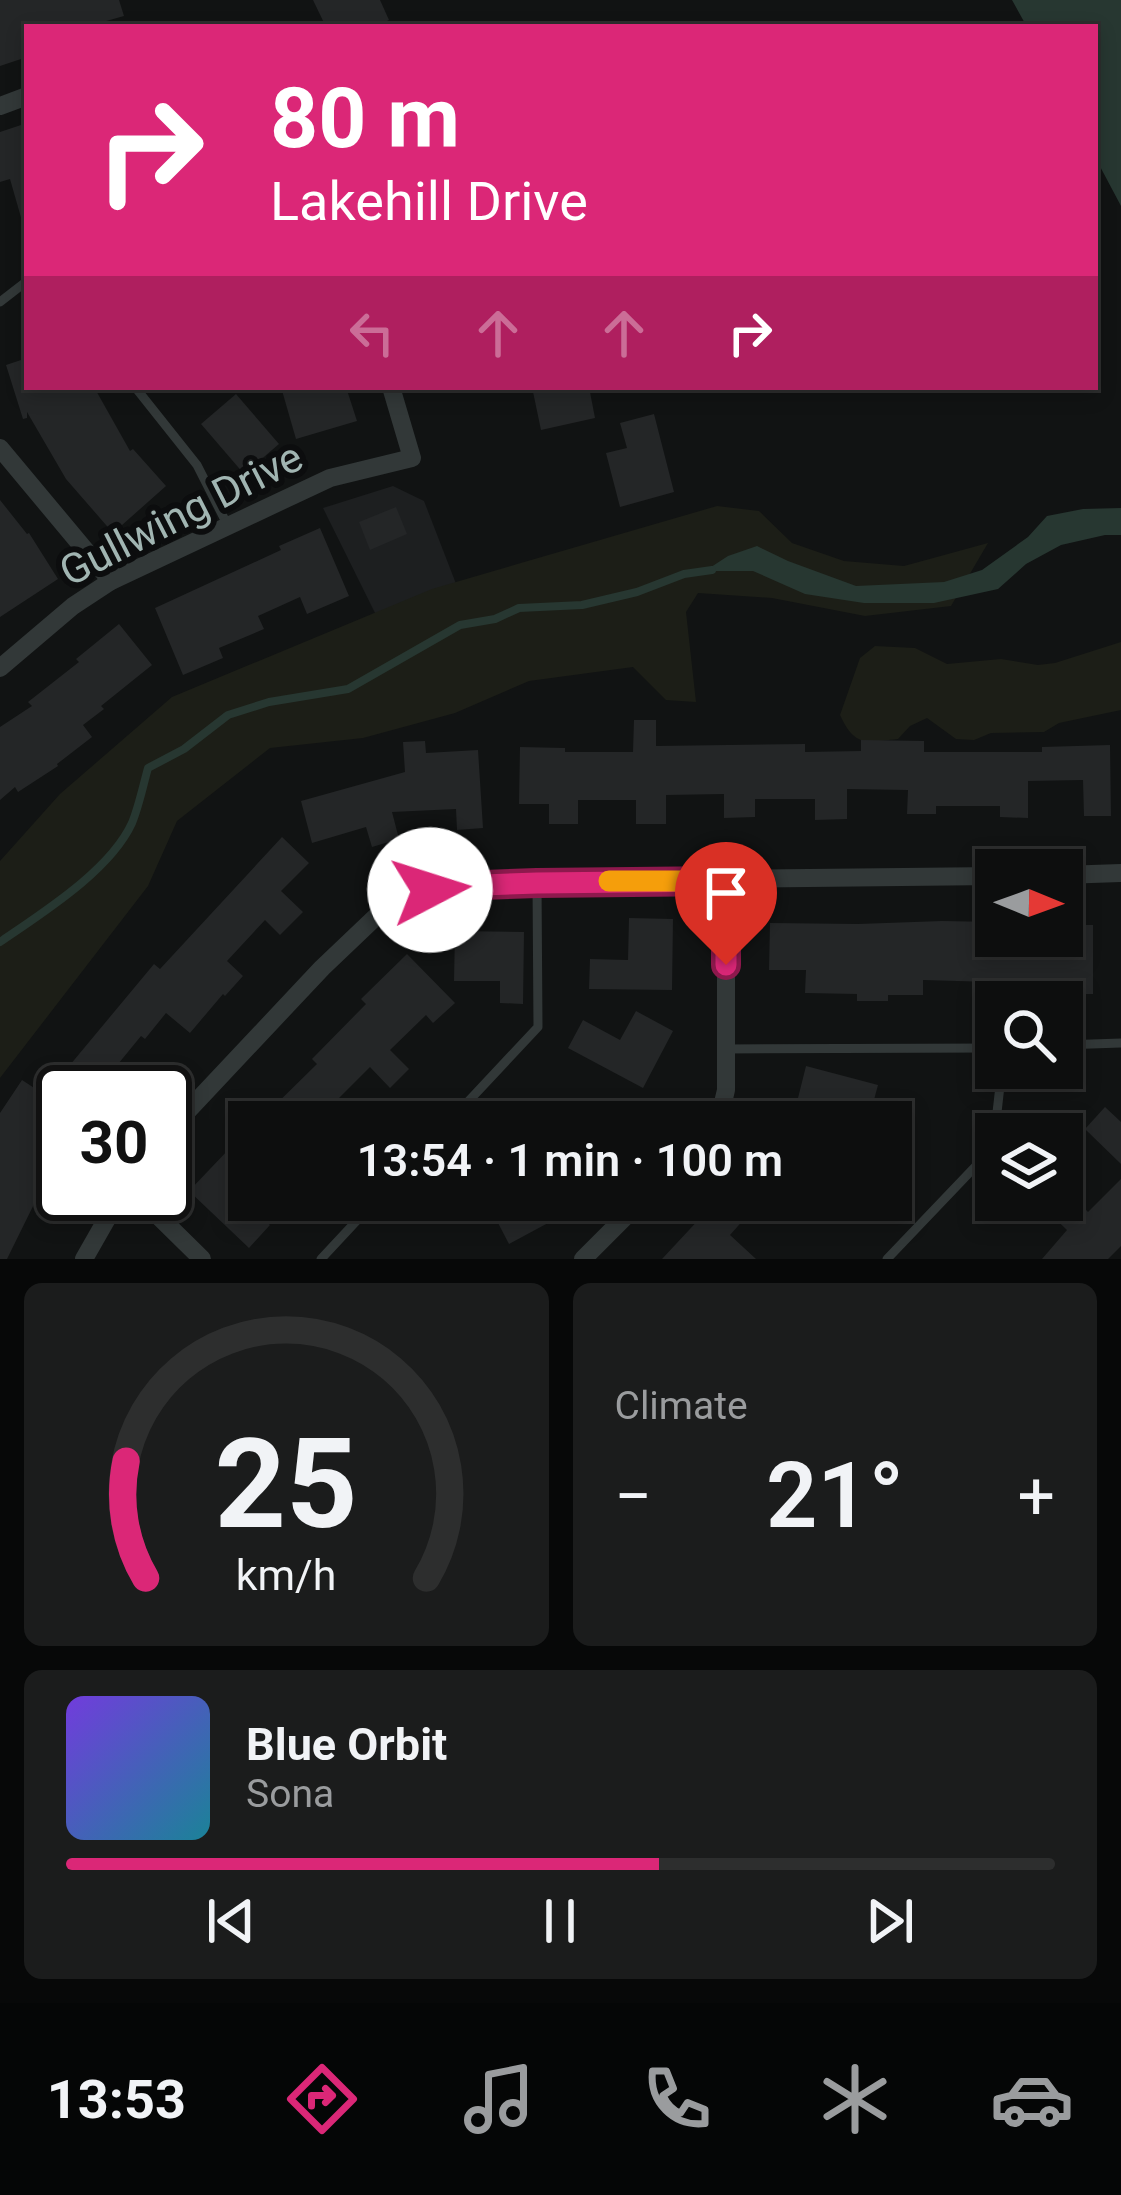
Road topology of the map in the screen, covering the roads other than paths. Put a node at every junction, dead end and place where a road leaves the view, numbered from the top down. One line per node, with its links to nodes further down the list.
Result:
1 (24, 283): 2 (lane)
2 (0, 302)
3 (137, 390): 6 (lane)
4 (392, 390): 6 (street, Gullwing Drive)
5 (0, 448): 7 (street)
6 (227, 524): 7 (street, Gullwing Drive)
7 (111, 581): 8 (street, Gullwing Drive)
8 (0, 668)
9 (1083, 874): 10 (street)
10 (1121, 874)
11 (975, 876): 12 (street)
12 (726, 881): 13 (street); 16 (street)
13 (537, 883): 19 (lane); 21 (street)
14 (1121, 1043): 15 (lane)
15 (1083, 1044)
16 (726, 1048): 17 (lane); 20 (street)
17 (975, 1048)
18 (1000, 1089): 30 (lane)
19 (469, 1101)
20 (723, 1101)
21 (192, 1107)
22 (106, 1221): 26 (street)
23 (163, 1221): 27 (street)
24 (356, 1221): 28 (lane)
25 (621, 1221): 29 (street)
26 (84, 1259)
27 (202, 1259)
28 (321, 1259)
29 (584, 1259)
30 (887, 1259)

